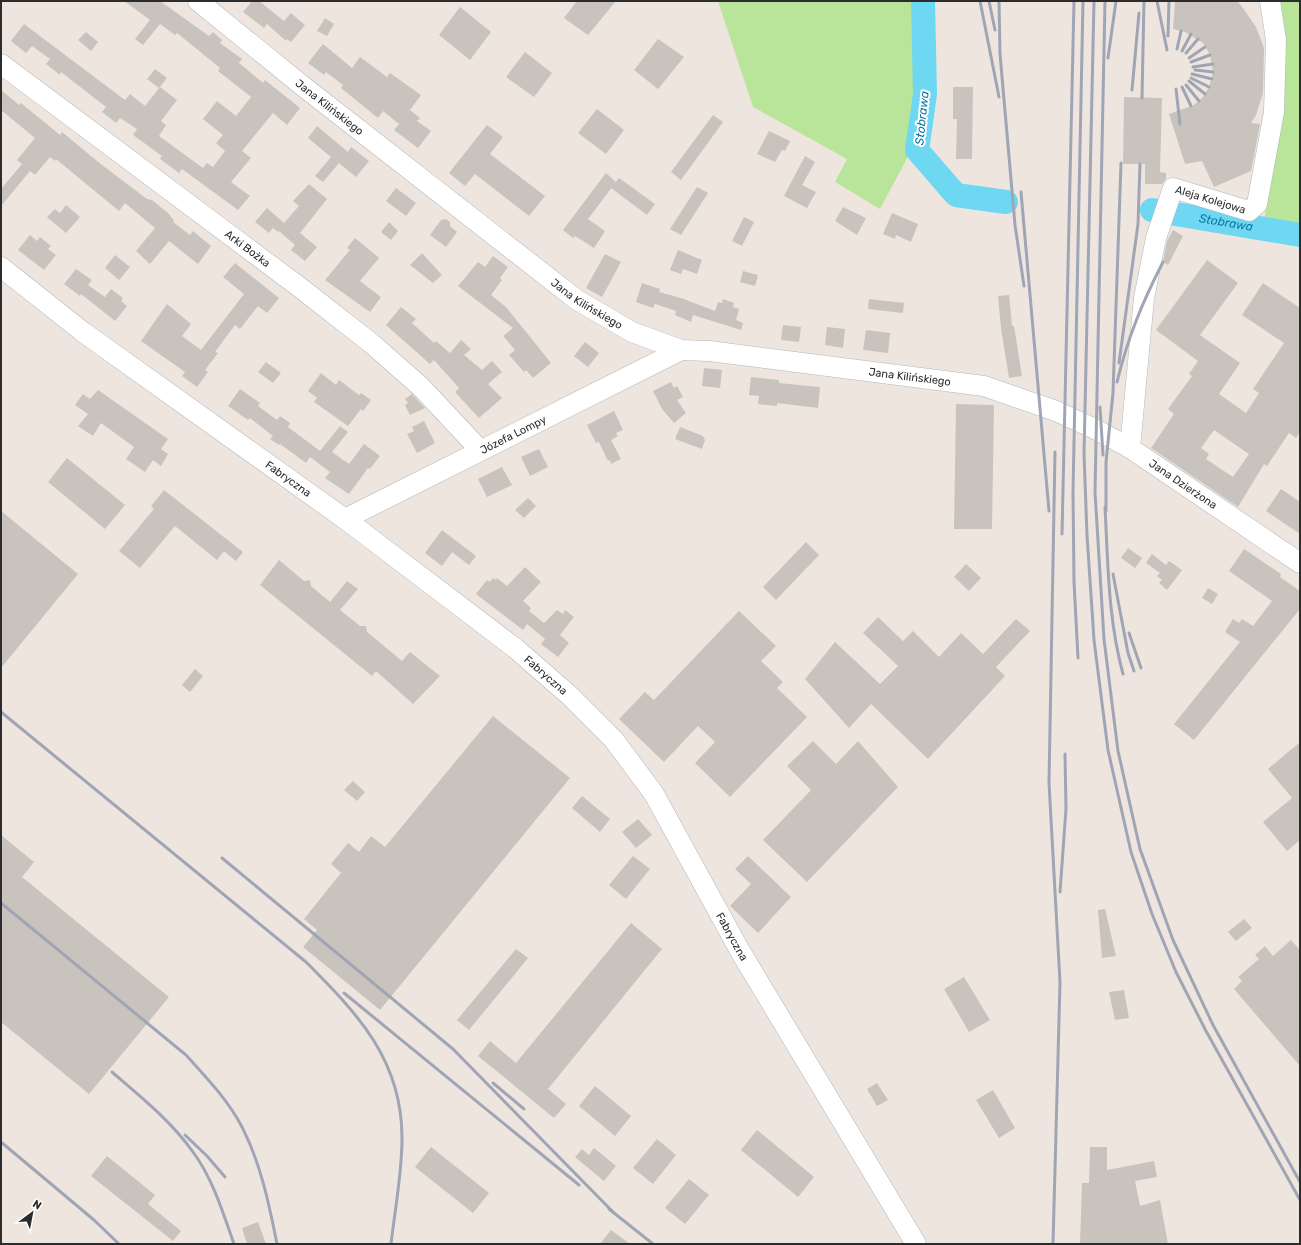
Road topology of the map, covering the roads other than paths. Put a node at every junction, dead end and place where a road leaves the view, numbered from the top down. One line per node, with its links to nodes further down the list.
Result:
1 (198, 1): 5 (street, Jana Kilińskiego)
2 (1270, 1): 7 (street, Aleja Kolejowa)
3 (1, 64): 8 (street, Arki Bożka)
4 (1, 267): 9 (street, Fabryczna)
5 (680, 350): 6 (street, Jana Kilińskiego); 8 (street, Józefa Lompy)
6 (1061, 413): 7 (street, Jana Dzierżona)
7 (1130, 448): 10 (street, Jana Dzierżona)
8 (480, 450): 9 (street, Józefa Lompy)
9 (345, 519): 11 (street, Fabryczna)
10 (1300, 563)
11 (916, 1244)

